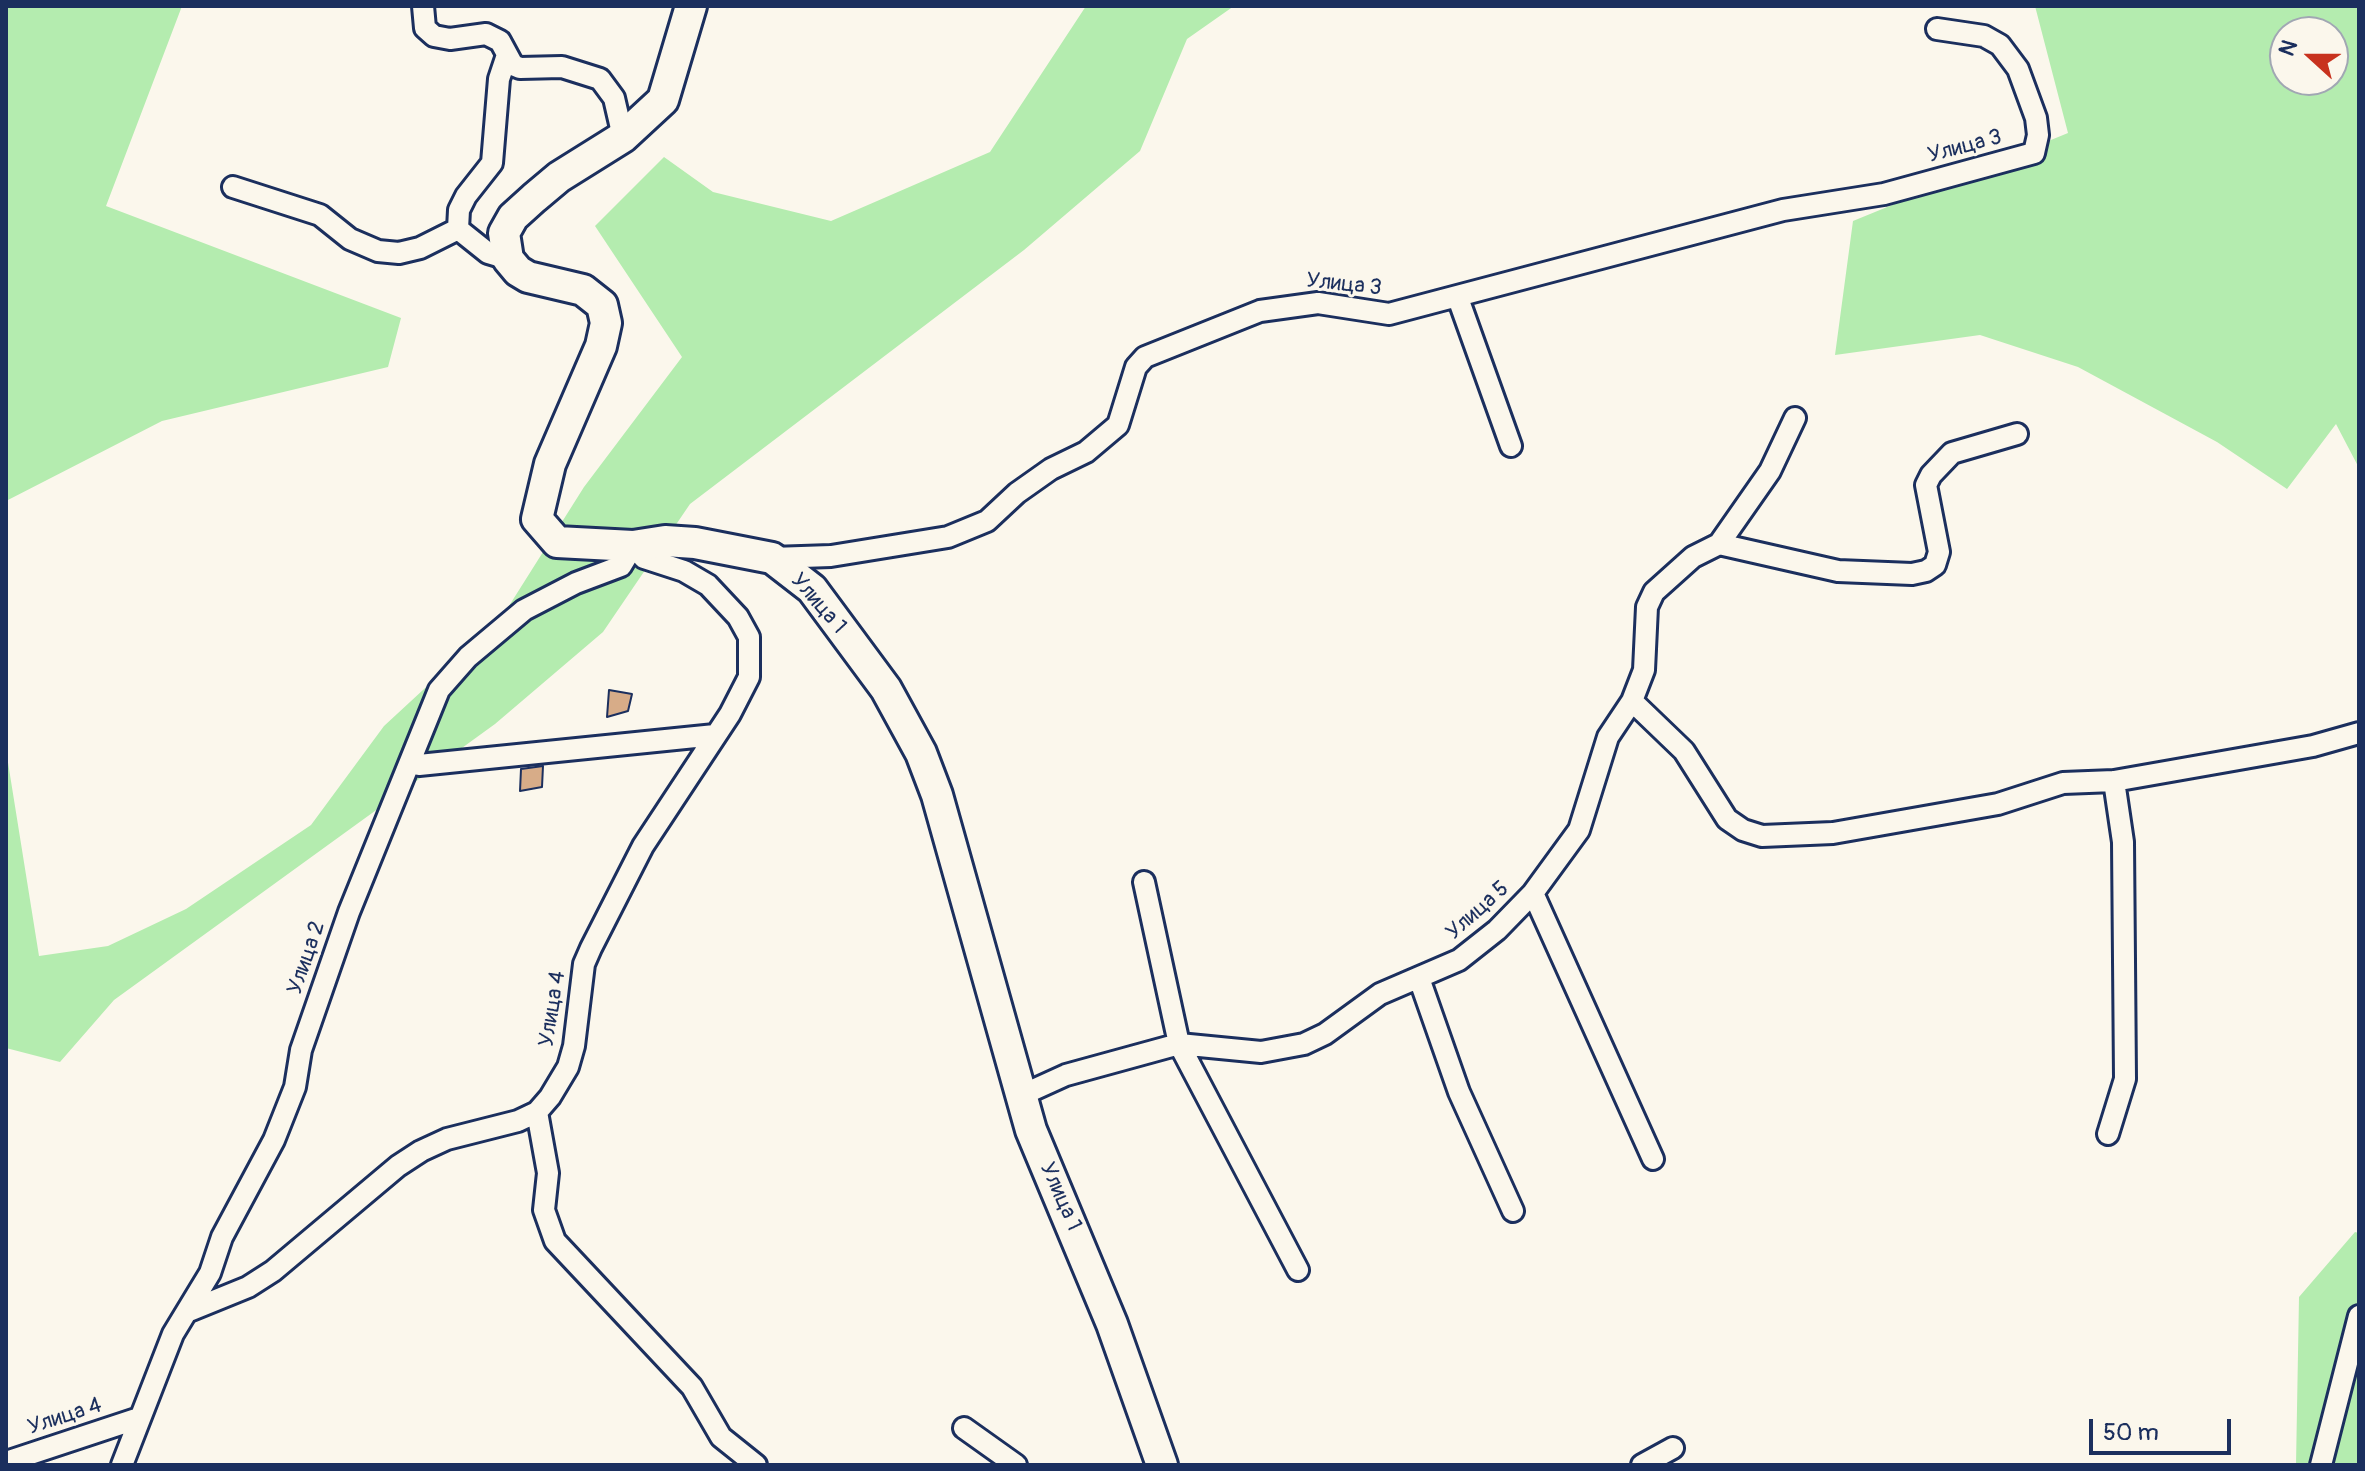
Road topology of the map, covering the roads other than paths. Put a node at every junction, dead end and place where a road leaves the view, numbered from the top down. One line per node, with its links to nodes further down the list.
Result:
1 (423, 6): 4 (street)
2 (691, 6): 5 (main road)
3 (1937, 29): 9 (street, Улица 3)
4 (507, 55): 5 (street); 7 (street)
5 (623, 137): 8 (main road)
6 (233, 187): 7 (street)
7 (458, 229): 8 (street)
8 (508, 259): 14 (main road, Улица 1)
9 (1458, 298): 12 (street); 15 (street, Улица 3)
10 (1795, 418): 13 (street)
11 (2017, 434): 13 (street)
12 (1511, 446)
13 (1719, 544): 16 (street, Улица 5)
14 (633, 546): 15 (main road, Улица 1); 18 (street, Улица 4); 31 (street, Улица 2)
15 (772, 558): 25 (main road, Улица 1)
16 (1632, 701): 20 (street); 22 (street, Улица 5)
17 (2359, 733): 20 (street)
18 (715, 735): 19 (street); 26 (street, Улица 4)
19 (419, 765)
20 (2114, 781): 27 (street)
21 (1144, 882): 24 (street)
22 (1533, 893): 23 (street, Улица 5); 28 (street)
23 (1419, 978): 24 (street, Улица 5); 29 (street)
24 (1179, 1044): 25 (street, Улица 5); 30 (street)
25 (1022, 1095): 40 (main road, Улица 1)
26 (537, 1112): 31 (street); 38 (street)
27 (2108, 1134)
28 (1653, 1159)
29 (1513, 1211)
30 (1298, 1270)
31 (189, 1311): 33 (street, Улица 2)
32 (2359, 1316): 42 (street)
33 (139, 1418): 36 (street, Улица 4); 37 (street, Улица 2)
34 (964, 1428): 39 (street)
35 (1673, 1448): 41 (street)
36 (6, 1462)
37 (122, 1465)
38 (756, 1465)
39 (1016, 1465)
40 (1162, 1465)
41 (1642, 1465)
42 (2321, 1465)

